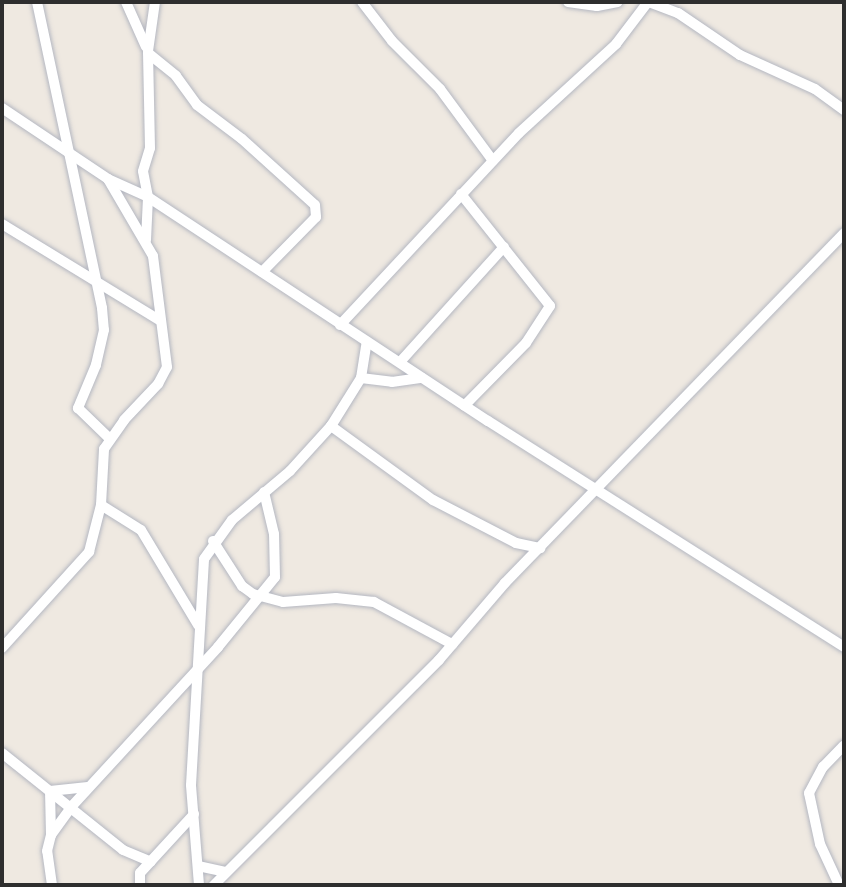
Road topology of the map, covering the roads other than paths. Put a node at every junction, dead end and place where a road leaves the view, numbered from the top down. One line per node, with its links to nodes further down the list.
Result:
1 (37, 2): 11 (street)
2 (126, 2): 8 (street)
3 (155, 2): 8 (street)
4 (362, 2): 12 (street)
5 (568, 2): 7 (street)
6 (649, 2): 10 (street); 12 (street)
7 (611, 3)
8 (148, 52): 15 (street); 20 (street)
9 (2, 108): 11 (street)
10 (844, 110)
11 (70, 154): 13 (street); 21 (street)
12 (493, 161): 14 (street)
13 (108, 179): 15 (street); 18 (street)
14 (461, 194): 19 (street); 23 (street)
15 (148, 197): 18 (street); 20 (street)
16 (2, 224): 21 (street)
17 (844, 233): 31 (street)
18 (146, 240): 22 (street)
19 (504, 247): 25 (street); 28 (street)
20 (262, 272): 23 (street)
21 (93, 277): 22 (street); 30 (street)
22 (162, 321): 30 (street)
23 (340, 325): 24 (street)
24 (367, 341): 25 (street); 26 (street)
25 (400, 362): 27 (street)
26 (361, 378): 27 (street); 29 (street)
27 (422, 378): 28 (street)
28 (464, 406): 31 (street)
29 (331, 426): 32 (street); 35 (street)
30 (109, 438): 33 (street)
31 (597, 491): 35 (street); 39 (street)
32 (264, 492): 34 (street); 36 (street)
33 (101, 505): 37 (street); 40 (street)
34 (214, 541): 36 (street); 37 (street)
35 (540, 548): 38 (street)
36 (259, 597): 38 (street); 41 (street)
37 (198, 625): 41 (street)
38 (452, 644): 51 (street)
39 (844, 647)
40 (2, 648)
41 (197, 671): 44 (street); 47 (street)
42 (844, 745): 56 (street)
43 (4, 757): 45 (street)
44 (88, 787): 45 (street); 46 (street)
45 (50, 791): 46 (street); 48 (street)
46 (72, 806): 48 (street); 49 (street)
47 (194, 814): 49 (street); 50 (street)
48 (51, 835): 52 (street)
49 (151, 862): 53 (street)
50 (198, 866): 51 (street); 54 (street)
51 (226, 872): 55 (street)
52 (49, 884)
53 (140, 885)
54 (200, 885)
55 (214, 885)
56 (839, 885)

